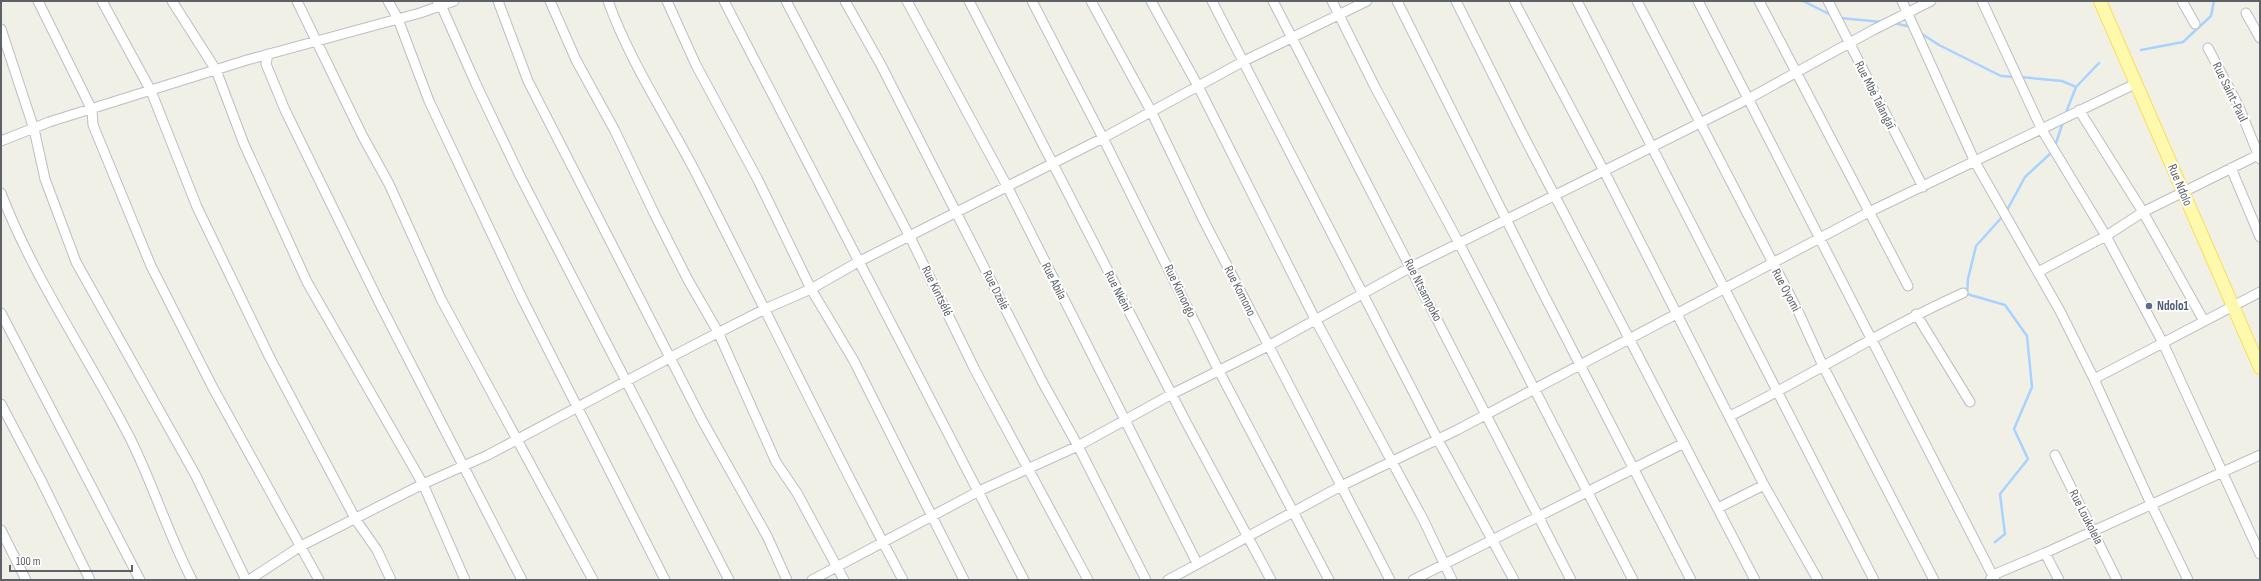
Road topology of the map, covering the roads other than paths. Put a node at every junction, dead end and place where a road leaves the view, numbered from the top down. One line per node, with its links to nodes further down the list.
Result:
1 (38, 1): 56 (street)
2 (102, 1): 54 (street)
3 (172, 1): 50 (street)
4 (297, 1): 45 (street)
5 (388, 1): 40 (street)
6 (454, 1): 36 (street)
7 (498, 1): 106 (street)
8 (550, 1): 101 (street)
9 (608, 1): 95 (street)
10 (667, 1): 90 (street)
11 (724, 1): 84 (street)
12 (786, 1): 79 (street, Rue Kintsélé)
13 (845, 1): 75 (street, Rue Dzélé)
14 (907, 1): 70 (street, Rue Abila)
15 (968, 1): 67 (street, Rue Nkéni)
16 (1032, 1): 62 (street, Rue Kimongo)
17 (1091, 1): 58 (street, Rue Komono)
18 (1151, 1): 53 (street)
19 (1212, 1): 49 (street)
20 (1273, 1): 43 (street, Rue Ntsampoko)
21 (1332, 1): 39 (street)
22 (1367, 1): 39 (street)
23 (1397, 1): 78 (street)
24 (1456, 1): 74 (street)
25 (1514, 1): 69 (street)
26 (1577, 1): 64 (street)
27 (1636, 1): 59 (street, Rue Oyomi)
28 (1698, 1): 55 (street)
29 (1759, 1): 51 (street)
30 (1828, 1): 46 (street, Rue Mbé Talangaï)
31 (1902, 1): 38 (street)
32 (1931, 1): 38 (street)
33 (1982, 1): 61 (street)
34 (2100, 1): 52 (main road, Rue Ndolo)
35 (2182, 1): 41 (street)
36 (439, 3): 40 (street); 112 (street)
37 (2246, 12): 44 (street)
38 (1907, 13): 46 (street); 66 (street)
39 (1339, 15): 43 (street); 83 (street)
40 (398, 19): 45 (street); 118 (street)
41 (2195, 24)
42 (1, 29): 60 (street)
43 (1292, 38): 49 (street); 86 (street, Rue Ntsampoko)
44 (2260, 38)
45 (317, 41): 48 (street); 122 (street)
46 (1849, 44): 51 (street); 71 (street, Rue Mbé Talangaï)
47 (2208, 48): 65 (street, Rue Saint-Paul)
48 (268, 54): 50 (street); 129 (street)
49 (1244, 61): 53 (street); 92 (street)
50 (216, 70): 54 (street); 133 (street)
51 (1796, 74): 55 (street); 76 (street)
52 (2137, 83): 57 (street); 72 (main road, Rue Ndolo)
53 (1198, 86): 58 (street); 99 (street)
54 (151, 91): 56 (street); 143 (street)
55 (1748, 99): 59 (street); 81 (street)
56 (92, 110): 60 (street); 149 (street)
57 (2079, 110): 61 (street); 77 (street)
58 (1151, 112): 62 (street); 105 (street, Rue Komono)
59 (1698, 123): 64 (street); 85 (street, Rue Oyomi)
60 (34, 128): 63 (street); 160 (street)
61 (2042, 130): 66 (street); 80 (street)
62 (1103, 138): 67 (street); 110 (street, Rue Kimongo)
63 (1, 141)
64 (1651, 147): 69 (street); 89 (street)
65 (2260, 156): 68 (street)
66 (1976, 162): 71 (street); 87 (street)
67 (1052, 163): 70 (street); 115 (street, Rue Nkéni)
68 (2231, 168): 72 (street); 82 (street)
69 (1604, 171): 74 (street); 97 (street)
70 (1006, 186): 75 (street); 121 (street, Rue Abila)
71 (1923, 188): 76 (street)
72 (2183, 192): 77 (street); 94 (main road, Rue Ndolo)
73 (1, 193): 159 (street)
74 (1555, 195): 78 (street); 102 (street)
75 (955, 212): 79 (street); 125 (street, Rue Dzélé)
76 (1869, 212): 81 (street); 88 (street)
77 (2143, 212): 80 (street); 100 (street)
78 (1506, 219): 83 (street); 107 (street)
79 (910, 235): 84 (street); 131 (street, Rue Kintsélé)
80 (2106, 236): 87 (street); 104 (street)
81 (1820, 238): 85 (street); 103 (street)
82 (2260, 238)
83 (1459, 242): 86 (street); 113 (street)
84 (858, 262): 90 (street); 136 (street)
85 (1771, 263): 89 (street); 108 (street, Rue Oyomi)
86 (1411, 267): 92 (street); 119 (street, Rue Ntsampoko)
87 (2038, 272): 111 (street)
88 (1908, 286)
89 (1725, 288): 97 (street); 114 (street)
90 (811, 289): 95 (street); 141 (street)
91 (2260, 292): 94 (street)
92 (1362, 293): 99 (street); 123 (street)
93 (1963, 293): 98 (street)
94 (2234, 307): 100 (street); 109 (main road, Rue Ndolo)
95 (765, 309): 101 (street); 148 (street)
96 (1, 313): 158 (street)
97 (1677, 313): 102 (street); 120 (street)
98 (1916, 314): 103 (street); 116 (street)
99 (1315, 319): 105 (street); 128 (street)
100 (2204, 322): 104 (street)
101 (718, 332): 106 (street); 154 (street)
102 (1629, 338): 107 (street); 124 (street)
103 (1872, 340): 108 (street); 155 (street)
104 (2163, 343): 111 (street); 132 (street)
105 (1268, 346): 110 (street); 135 (street, Rue Komono)
106 (670, 358): 112 (street); 168 (street)
107 (1580, 364): 113 (street); 130 (street)
108 (1824, 366): 114 (street); 189 (street, Rue Oyomi)
109 (2260, 368)
110 (1219, 371): 115 (street); 140 (street, Rue Kimongo)
111 (2094, 379): 138 (street)
112 (626, 381): 118 (street); 167 (street)
113 (1533, 389): 119 (street); 137 (street)
114 (1777, 392): 120 (street); 188 (street)
115 (1172, 394): 121 (street); 146 (street, Rue Nkéni)
116 (1970, 402)
117 (1, 404): 157 (street)
118 (578, 408): 122 (street); 166 (street)
119 (1485, 415): 123 (street); 142 (street, Rue Ntsampoko)
120 (1730, 416): 134 (street)
121 (1124, 420): 125 (street); 152 (street, Rue Abila)
122 (518, 440): 129 (street); 165 (street)
123 (1438, 440): 128 (street); 147 (street)
124 (1684, 444): 130 (street); 139 (street)
125 (1078, 446): 131 (street); 175 (street, Rue Dzélé)
126 (2055, 455): 145 (street, Rue Loukolela)
127 (2260, 456): 132 (street)
128 (1391, 462): 135 (street); 153 (street)
129 (464, 466): 133 (street); 164 (street)
130 (1633, 468): 137 (street); 185 (street)
131 (1029, 469): 136 (street); 174 (street, Rue Kintsélé)
132 (2223, 472): 138 (street); 151 (street)
133 (423, 484): 143 (street); 163 (street)
134 (1764, 485): 139 (street); 187 (street)
135 (1341, 486): 140 (street); 179 (street, Rue Komono)
136 (980, 491): 141 (street); 173 (street)
137 (1586, 492): 142 (street); 184 (street)
138 (2150, 504): 145 (street); 192 (street)
139 (1718, 508): 186 (street)
140 (1294, 512): 146 (street); 178 (street, Rue Kimongo)
141 (932, 516): 148 (street); 172 (street)
142 (1538, 516): 147 (street); 183 (street, Rue Ntsampoko)
143 (356, 520): 149 (street); 162 (street)
144 (1, 530): 156 (street)
145 (2094, 532): 150 (street); 191 (street, Rue Loukolela)
146 (1248, 537): 152 (street); 177 (street, Rue Nkéni)
147 (1493, 539): 153 (street); 182 (street)
148 (883, 544): 154 (street); 171 (street)
149 (301, 546): 160 (street); 161 (street)
150 (2045, 553): 155 (street); 190 (street)
151 (2260, 554)
152 (1197, 563): 176 (street)
153 (1444, 564): 180 (street); 181 (street)
154 (837, 567): 169 (street); 170 (street)
155 (1993, 578)
156 (26, 580)
157 (90, 580)
158 (140, 580)
159 (192, 580)
160 (247, 580)
161 (320, 580)
162 (391, 580)
163 (465, 580)
164 (522, 580)
165 (593, 580)
166 (664, 580)
167 (729, 580)
168 (787, 580)
169 (812, 580)
170 (844, 580)
171 (903, 580)
172 (964, 580)
173 (1024, 580)
174 (1088, 580)
175 (1146, 580)
176 (1168, 580)
177 (1271, 580)
178 (1329, 580)
179 (1390, 580)
180 (1413, 580)
181 (1452, 580)
182 (1514, 580)
183 (1571, 580)
184 (1633, 580)
185 (1691, 580)
186 (1755, 580)
187 (1818, 580)
188 (1874, 580)
189 (1934, 580)
190 (2059, 580)
191 (2117, 580)
192 (2188, 580)

